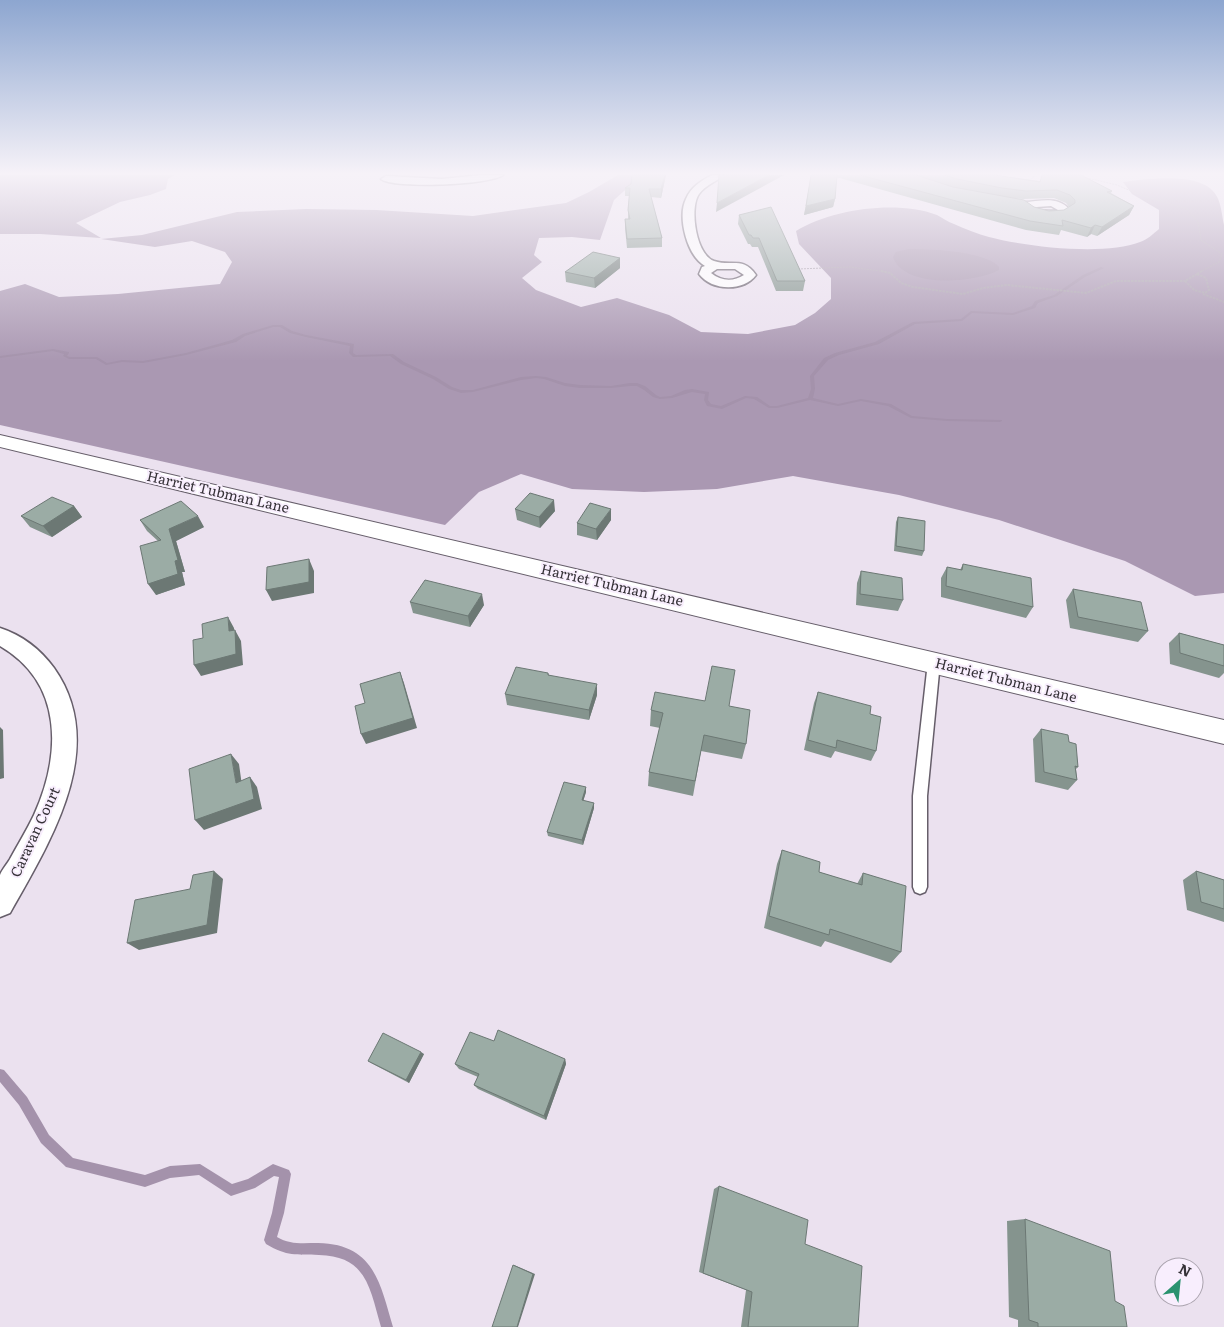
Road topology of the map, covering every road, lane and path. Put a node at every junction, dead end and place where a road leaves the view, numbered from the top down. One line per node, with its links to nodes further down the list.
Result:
1 (693, 237): 3 (street)
2 (1200, 237): 5 (path)
3 (713, 266)
4 (796, 269): 6 (path)
5 (1197, 274): 6 (path); 7 (path)
6 (1185, 281): 7 (path)
7 (1202, 294): 8 (path)
8 (1224, 302)
9 (0, 440): 11 (street, Harriet Tubman Lane)
10 (0, 636): 14 (street, Caravan Court)
11 (934, 662): 12 (street, Harriet Tubman Lane); 13 (lane)
12 (1224, 732)
13 (920, 887)
14 (0, 903)

